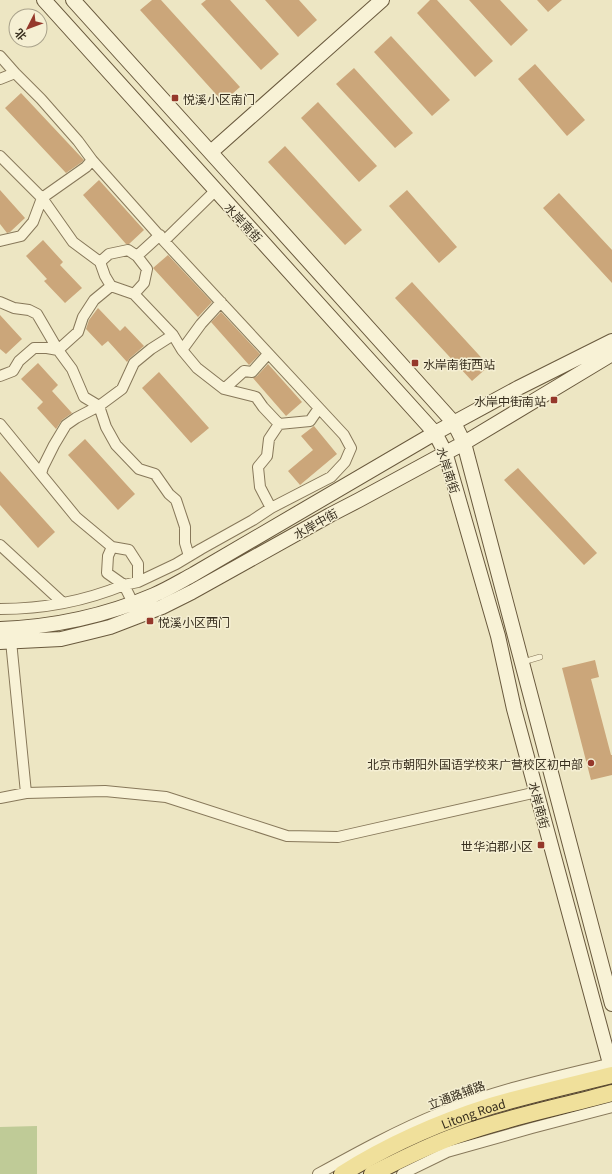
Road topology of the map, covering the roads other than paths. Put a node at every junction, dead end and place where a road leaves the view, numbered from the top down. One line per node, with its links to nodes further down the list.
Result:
1 (44, 0): 10 (street, 水岸南街)
2 (73, 0): 7 (street, 水岸南街)
3 (382, 0): 7 (street)
4 (0, 56): 5 (street)
5 (15, 73): 6 (street); 9 (street)
6 (0, 79)
7 (211, 152): 30 (street, 水岸南街)
8 (0, 156): 11 (street)
9 (92, 160): 11 (street); 12 (street)
10 (215, 191): 12 (street); 33 (street, 水岸南街)
11 (42, 198): 13 (street); 15 (street)
12 (162, 238): 14 (street); 19 (street)
13 (0, 241)
14 (137, 256): 15 (street); 17 (street)
15 (100, 262): 16 (street)
16 (111, 286): 17 (street); 22 (street)
17 (134, 294): 20 (street)
18 (0, 302): 22 (street)
19 (221, 302): 23 (street); 24 (street)
20 (173, 335): 23 (street); 28 (street)
21 (612, 341): 30 (street, 水岸中街)
22 (58, 350): 26 (street); 28 (street)
23 (182, 350): 27 (street)
24 (268, 354): 27 (street); 29 (street)
25 (612, 354): 34 (street, 水岸中街)
26 (0, 376)
27 (224, 388): 32 (street)
28 (98, 406): 36 (street); 40 (street)
29 (319, 408): 32 (street); 37 (street)
30 (454, 423): 33 (street, 水岸中街); 34 (street, 水岸南街)
31 (0, 424): 36 (street)
32 (279, 424): 37 (street)
33 (435, 433): 35 (street, 水岸南街); 44 (street, 水岸中街)
34 (464, 443): 35 (street, 水岸中街); 49 (street, 水岸南街)
35 (445, 452): 47 (street, 水岸中街); 51 (street, 水岸南街)
36 (41, 474): 39 (street)
37 (271, 508): 40 (street)
38 (0, 544): 43 (street)
39 (112, 547): 41 (street); 42 (street)
40 (189, 556): 41 (street)
41 (138, 582): 42 (street)
42 (124, 585): 43 (street); 44 (street)
43 (64, 603): 45 (street)
44 (133, 603): 46 (street, 水岸中街)
45 (2, 606)
46 (0, 629)
47 (5, 641): 50 (street)
48 (540, 657): 49 (lane)
49 (522, 663): 53 (street, 水岸南街)
50 (26, 792): 51 (street); 52 (street)
51 (537, 792): 54 (street, 水岸南街)
52 (0, 798)
53 (612, 1004)
54 (612, 1068): 57 (street, 立通路辅路); 60 (main road, Litong Road)
55 (612, 1093): 61 (main road, Litong Road)
56 (612, 1107): 62 (street)
57 (347, 1158): 58 (street, 立通路辅路); 59 (main road)
58 (318, 1174)
59 (330, 1174)
60 (342, 1174)
61 (372, 1174)
62 (402, 1174)

